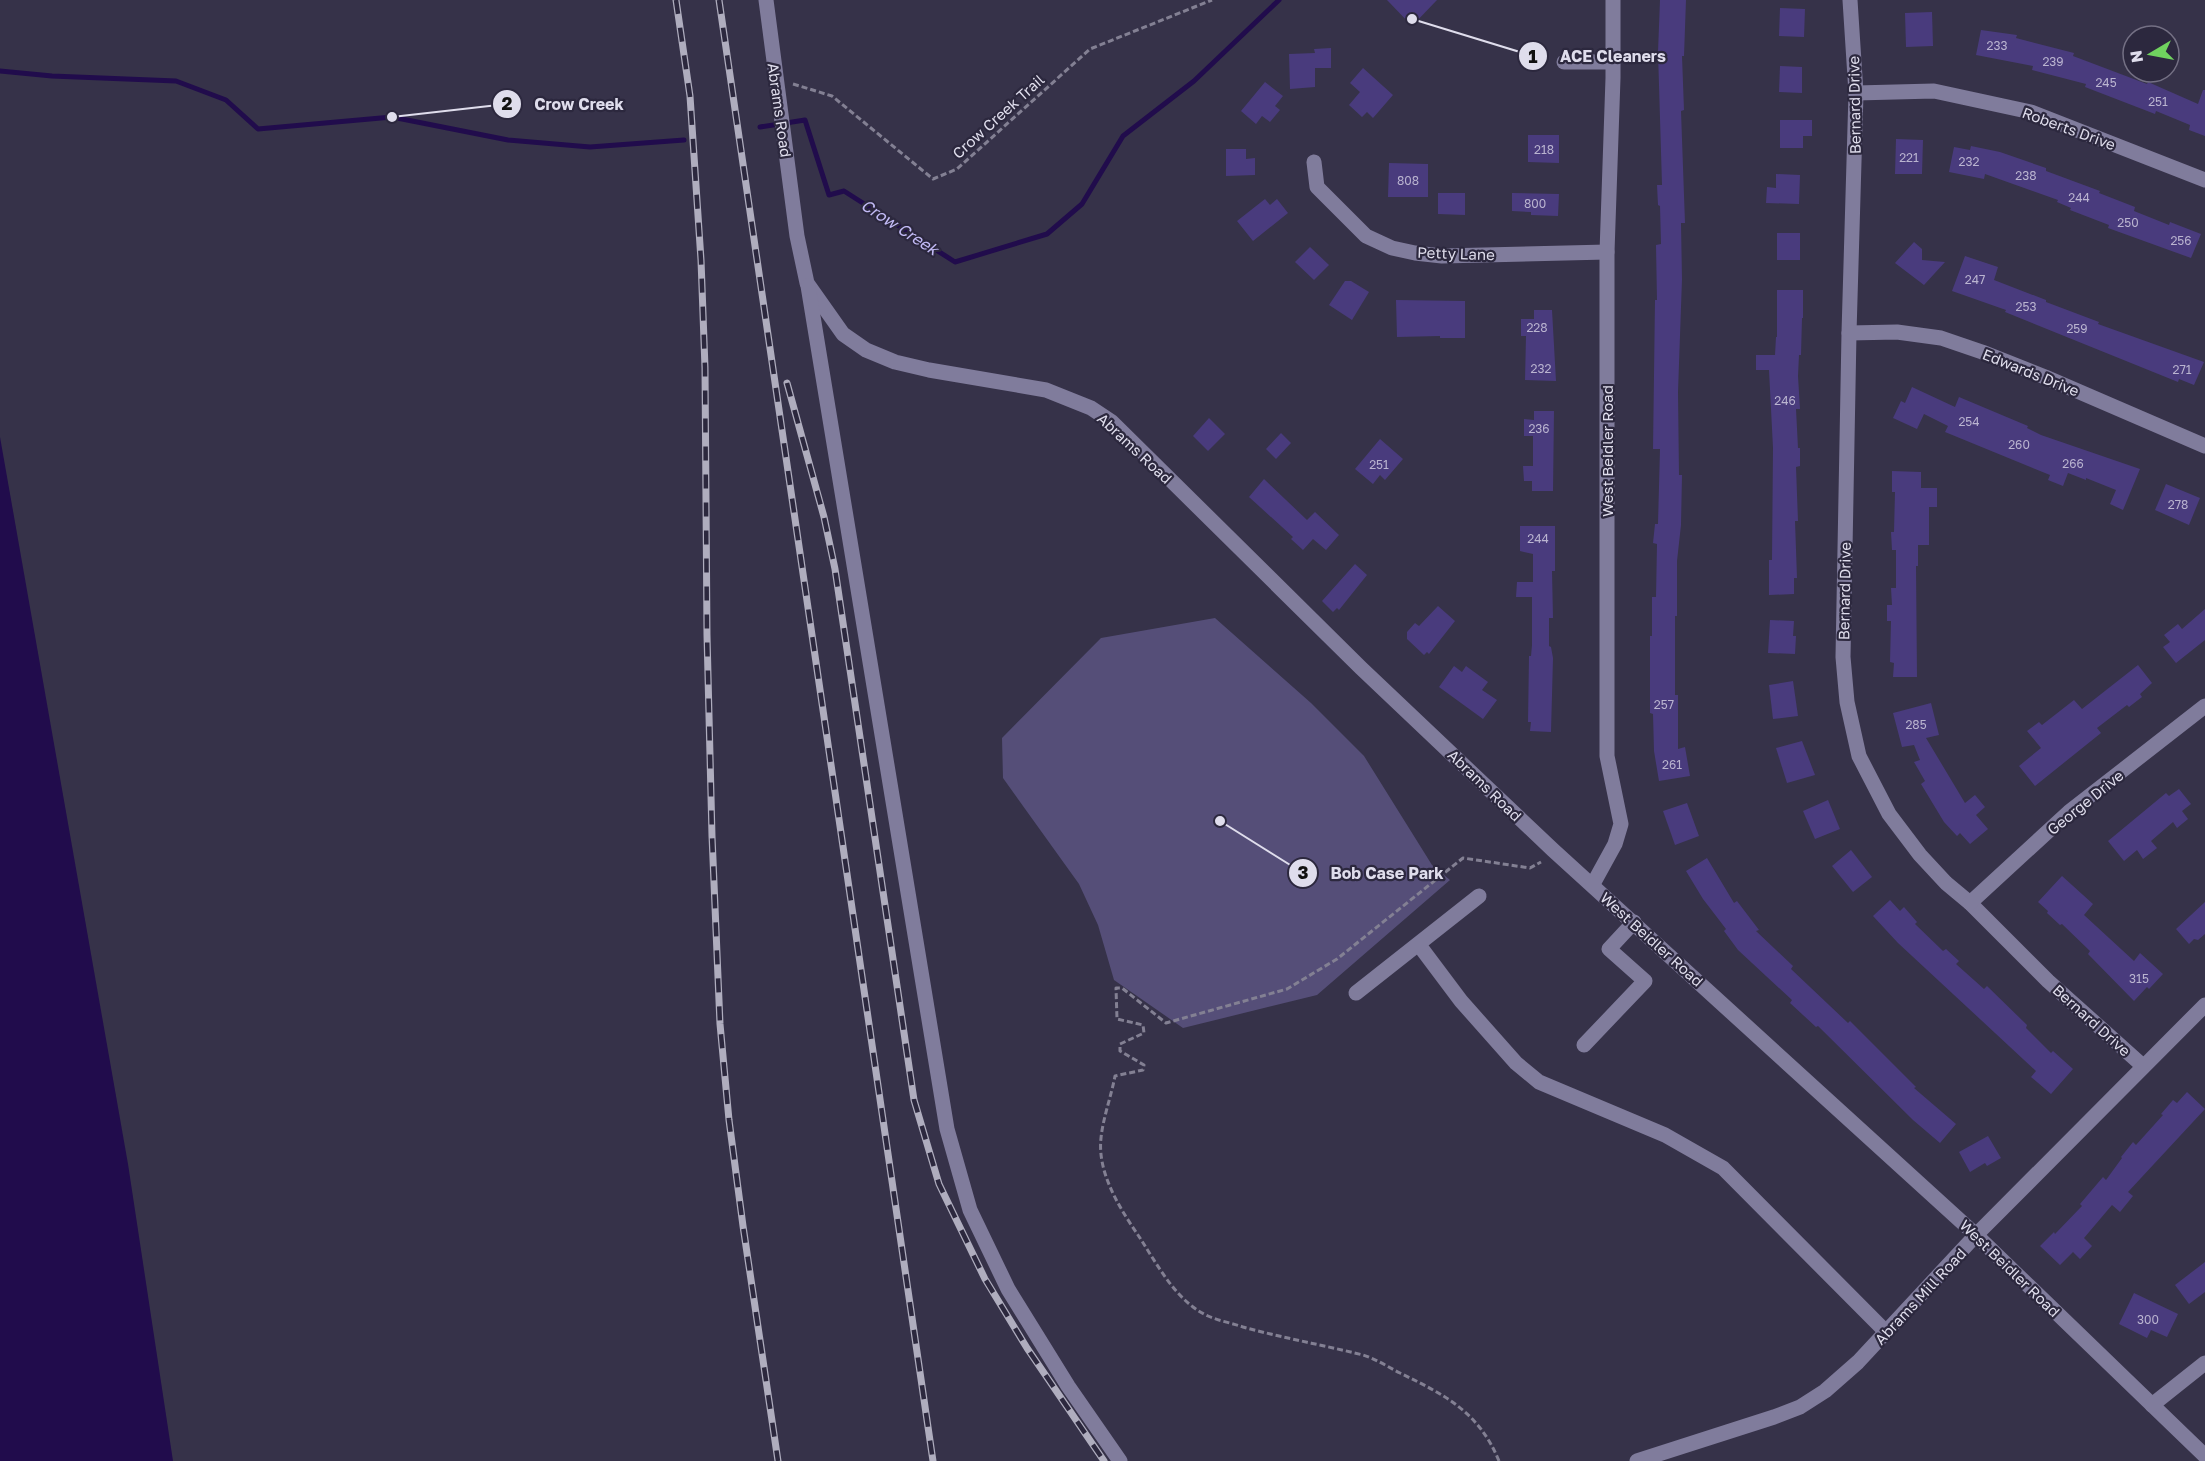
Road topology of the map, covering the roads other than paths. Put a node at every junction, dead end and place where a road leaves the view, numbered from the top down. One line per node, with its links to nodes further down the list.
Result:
1 (766, 0): 10 (street, Abrams Road)
2 (1613, 0): 5 (street, West Beidler Road)
3 (1850, 0): 6 (street, Bernard Drive)
4 (1564, 62): 5 (street)
5 (1611, 62): 9 (street, West Beidler Road)
6 (1856, 93): 8 (street, Roberts Drive); 11 (street, Bernard Drive)
7 (1314, 162): 9 (street, Petty Lane)
8 (2205, 180)
9 (1607, 252): 14 (street, West Beidler Road)
10 (807, 283): 14 (street, Abrams Road); 28 (street)
11 (1849, 333): 12 (street, Edwards Drive); 16 (street, Bernard Drive)
12 (2205, 446)
13 (2205, 706): 16 (street, George Drive)
14 (1593, 885): 17 (street, West Beidler Road)
15 (1479, 896): 18 (street)
16 (1970, 903): 22 (street, Bernard Drive)
17 (1634, 922): 21 (street); 23 (street, West Beidler Road)
18 (1419, 945): 19 (street); 24 (street)
19 (1356, 993)
20 (2205, 1005): 22 (street, Abrams Mill Road)
21 (1584, 1045)
22 (2143, 1066): 23 (street, Abrams Mill Road)
23 (1976, 1235): 24 (street, Abrams Mill Road); 26 (street, West Beidler Road)
24 (1886, 1332): 29 (street, Abrams Mill Road)
25 (2205, 1363): 26 (street)
26 (2152, 1405): 27 (street, West Beidler Road)
27 (2205, 1456)
28 (1120, 1461)
29 (1637, 1461)

